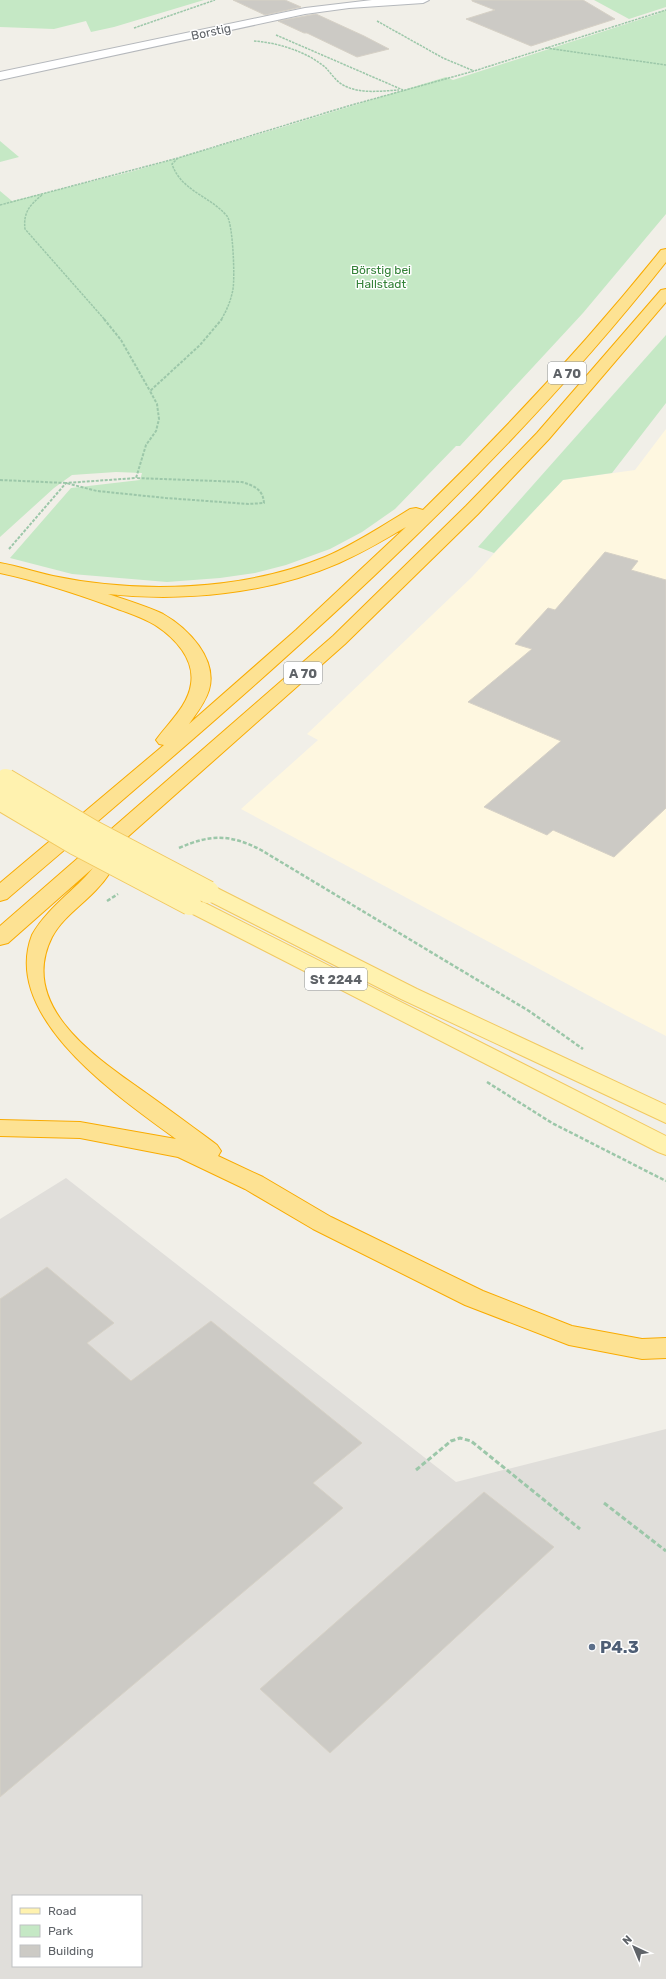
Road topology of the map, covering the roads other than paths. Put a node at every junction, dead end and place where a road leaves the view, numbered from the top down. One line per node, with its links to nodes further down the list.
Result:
1 (423, 0): 2 (street, Borstig)
2 (0, 76)
3 (666, 253): 5 (highway, A 70)
4 (666, 293): 10 (highway, A 70)
5 (459, 485): 7 (highway); 9 (highway, A 70)
6 (0, 568): 7 (highway)
7 (54, 581): 9 (highway)
8 (2, 786): 13 (main road, St 2244, bridge); 15 (main road, St 2244, bridge)
9 (127, 787): 11 (highway, A 70)
10 (126, 828): 12 (highway, A 70); 16 (highway)
11 (0, 894)
12 (0, 938)
13 (666, 1115)
14 (0, 1128): 16 (highway)
15 (666, 1146)
16 (254, 1183): 17 (highway)
17 (666, 1348)

